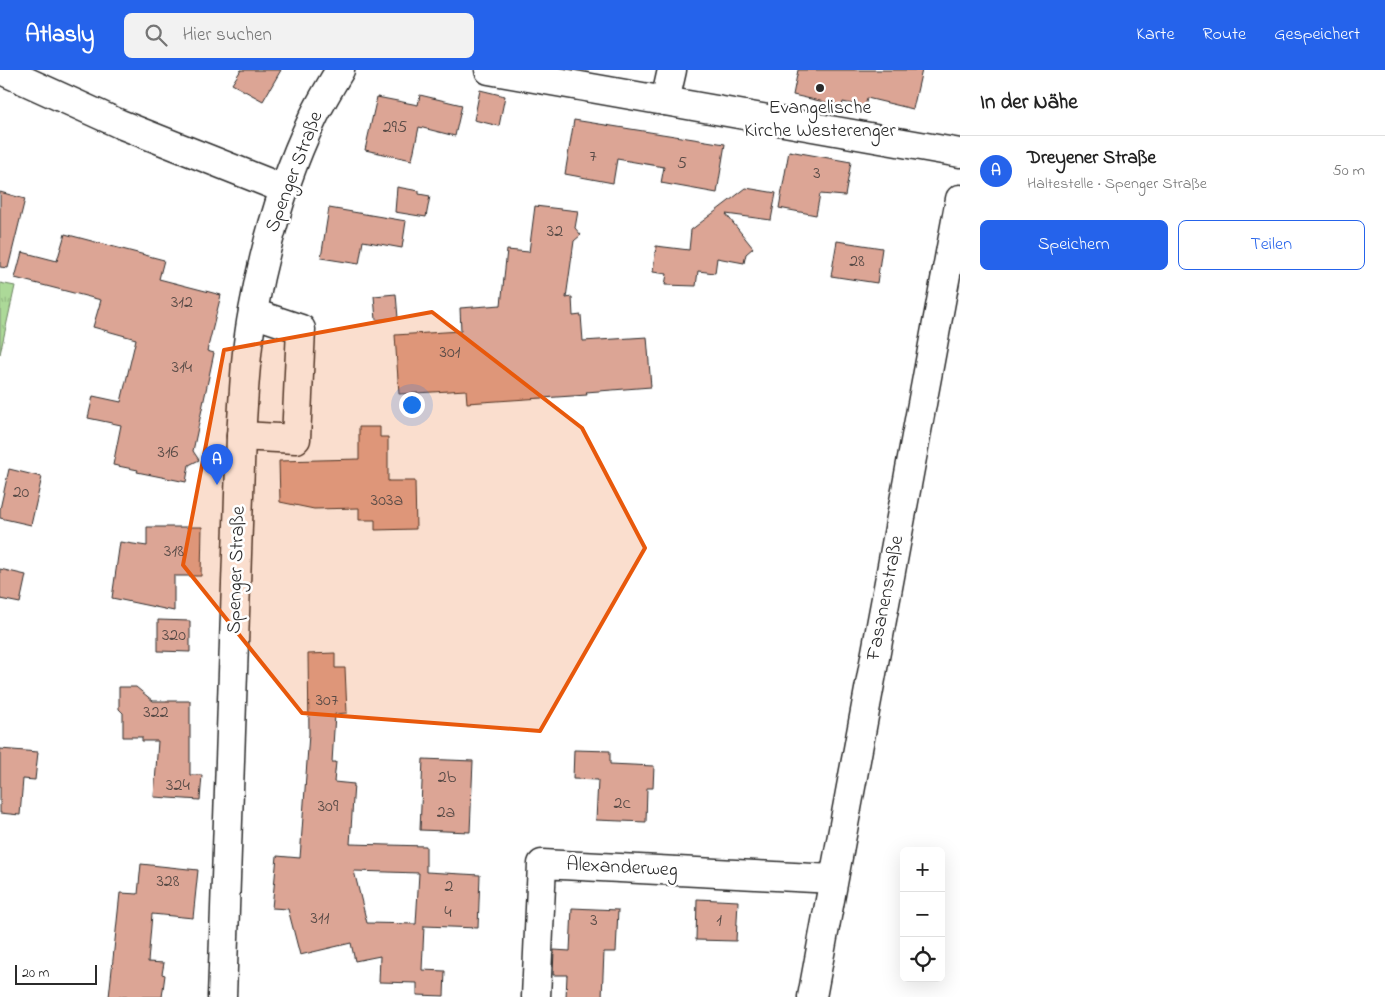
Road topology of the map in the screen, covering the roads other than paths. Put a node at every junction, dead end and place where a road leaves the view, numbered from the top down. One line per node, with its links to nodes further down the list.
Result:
1 (1, 70): 7 (street)
2 (340, 70): 7 (street, Spenger Straße)
3 (489, 70): 5 (street)
4 (672, 70): 5 (street)
5 (665, 101): 6 (street)
6 (960, 153)
7 (284, 189): 9 (street, Spenger Straße)
8 (960, 199): 11 (street, Fasanenstraße)
9 (253, 313): 10 (street, Spenger Straße); 10 (street)
10 (241, 436): 12 (street, Spenger Straße)
11 (833, 879): 13 (street, Alexanderweg); 14 (street, Fasanenstraße)
12 (222, 997)
13 (536, 997)
14 (812, 997)

